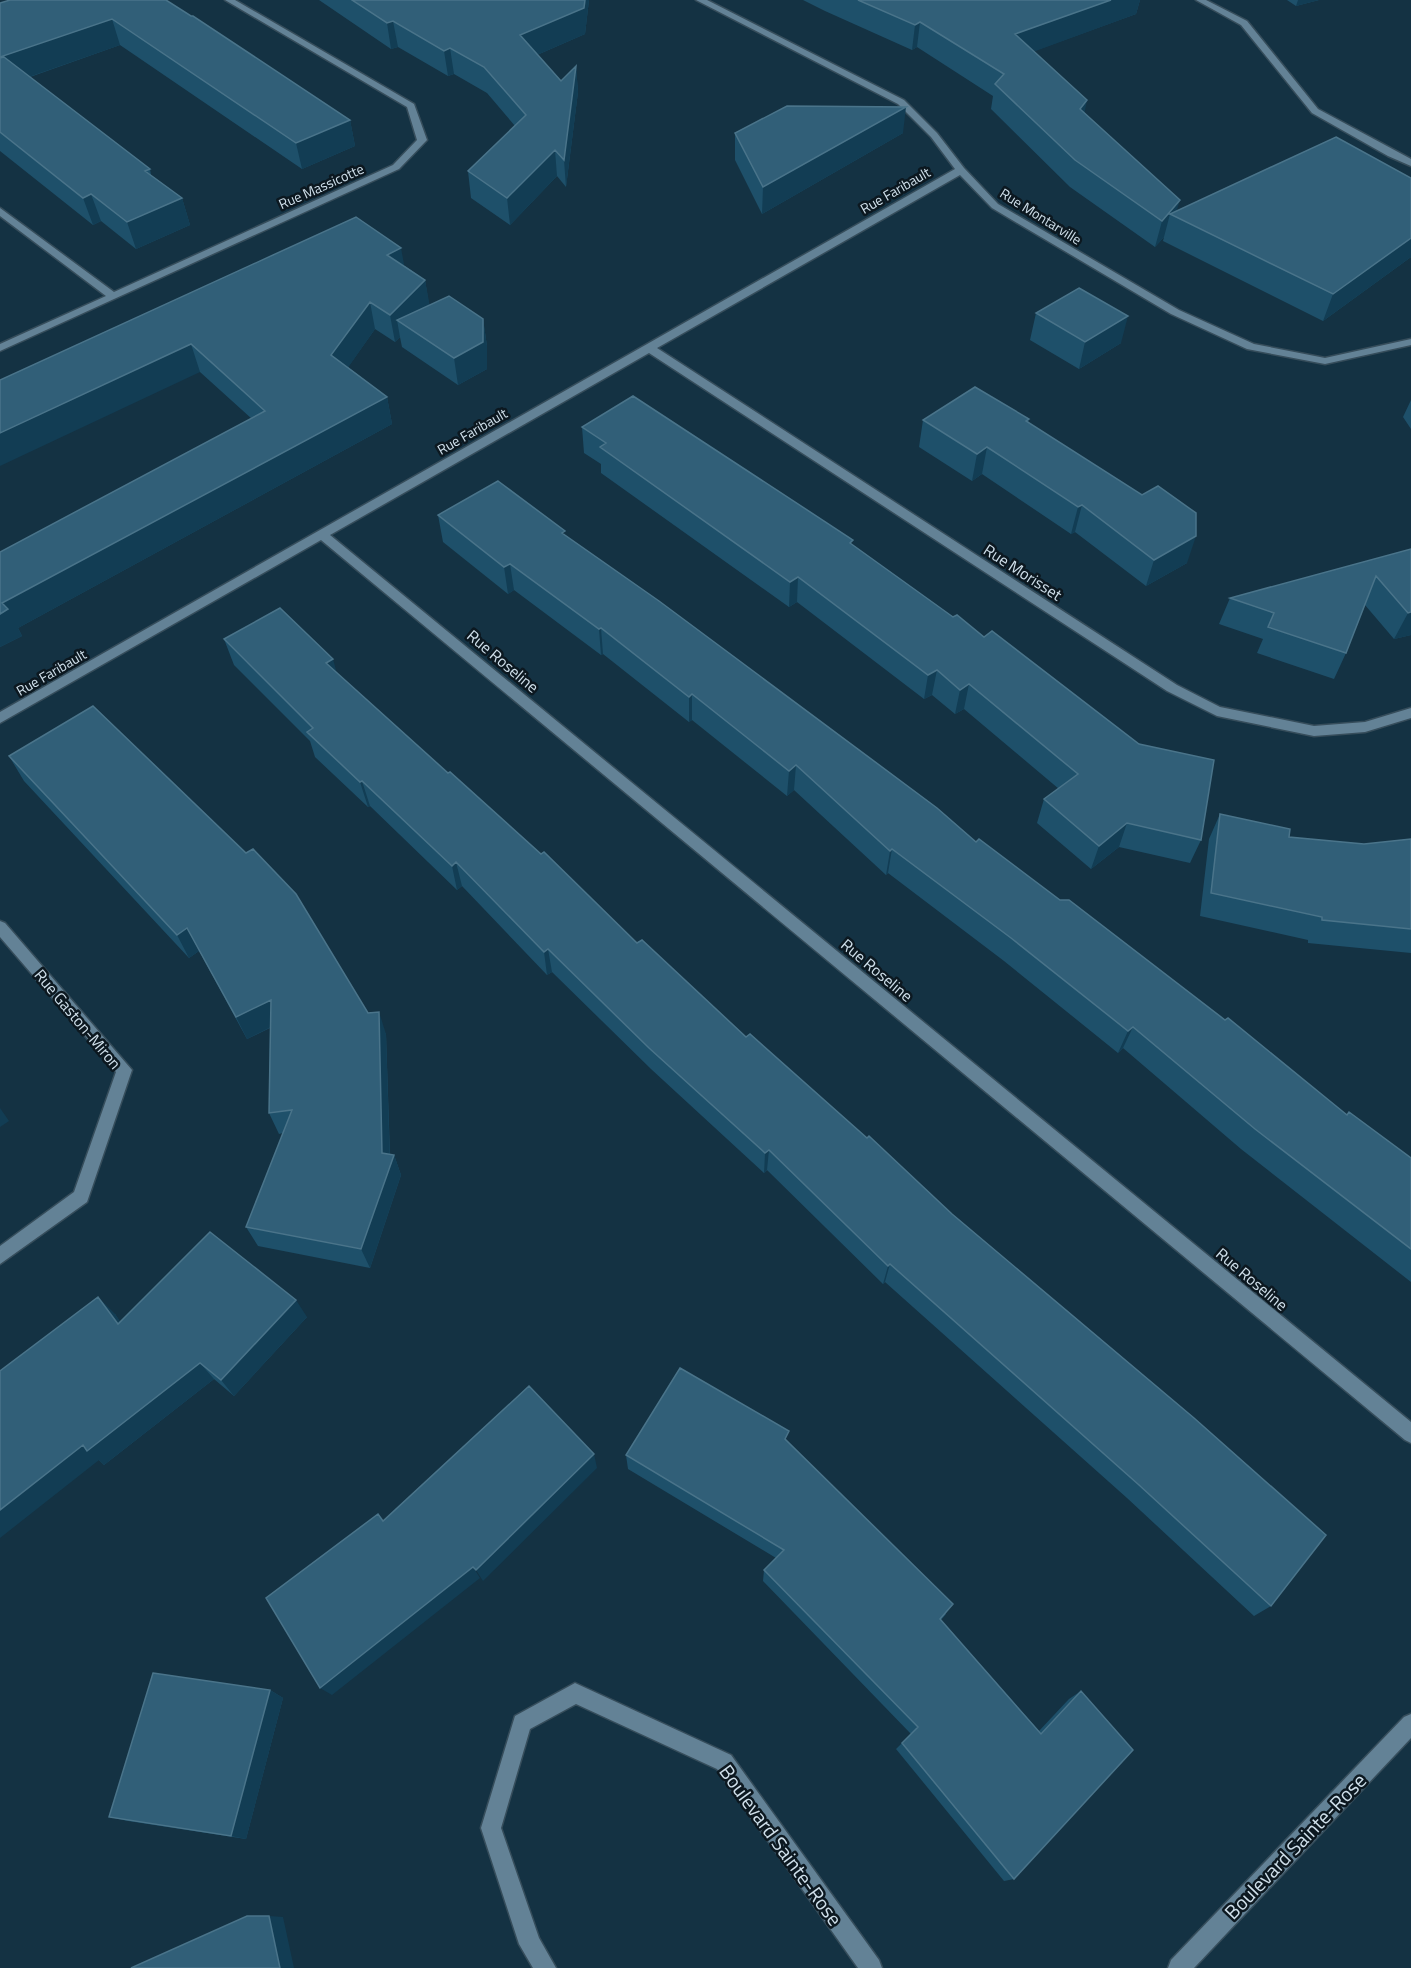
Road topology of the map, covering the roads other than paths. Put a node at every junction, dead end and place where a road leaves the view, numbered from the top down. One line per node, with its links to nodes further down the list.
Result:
1 (230, 0): 7 (street, Rue Massicotte)
2 (699, 0): 5 (street, Rue Montarville)
3 (1200, 0): 4 (street)
4 (1411, 163)
5 (961, 170): 8 (street, Rue Montarville); 9 (street, Rue Faribault)
6 (0, 211): 7 (street)
7 (112, 295): 10 (street, Rue Massicotte)
8 (1411, 342)
9 (648, 347): 11 (street, Rue Faribault); 12 (street, Rue Morisset)
10 (0, 348)
11 (321, 534): 13 (street, Rue Faribault); 16 (street, Rue Roseline)
12 (1411, 713)
13 (0, 718)
14 (0, 927): 15 (street, Rue Gaston-Miron)
15 (0, 1256)
16 (1411, 1434)
17 (1411, 1724): 20 (street, Boulevard Sainte-Rose)
18 (545, 1968): 19 (street, Boulevard Sainte-Rose)
19 (871, 1968)
20 (1179, 1968)

